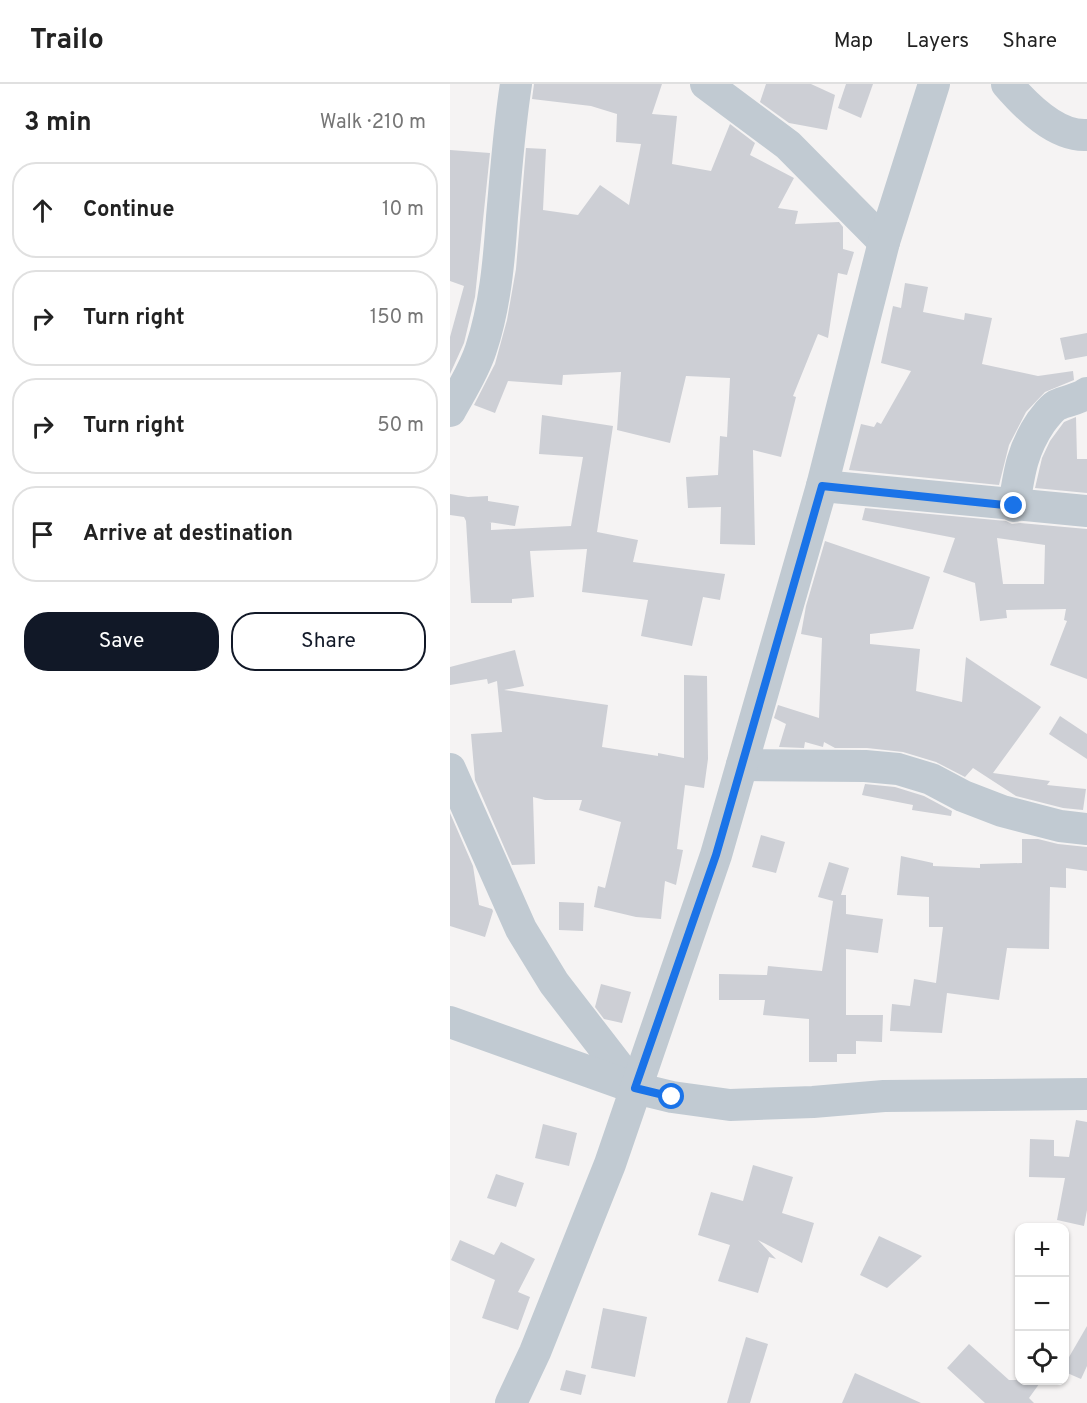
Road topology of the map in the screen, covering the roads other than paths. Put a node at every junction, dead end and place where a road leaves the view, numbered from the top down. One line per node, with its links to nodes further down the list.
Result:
1 (516, 84): 8 (street)
2 (706, 84): 6 (street)
3 (934, 84): 6 (street)
4 (1007, 84): 5 (street)
5 (1087, 135)
6 (884, 242): 9 (street)
7 (1087, 393): 10 (street)
8 (450, 411)
9 (822, 486): 10 (street); 12 (street)
10 (1014, 506): 11 (street)
11 (1087, 511)
12 (742, 765): 14 (street); 16 (street)
13 (450, 769): 16 (street)
14 (1087, 829)
15 (450, 1022): 16 (street)
16 (635, 1088): 17 (street); 18 (street)
17 (1087, 1094)
18 (511, 1403)

